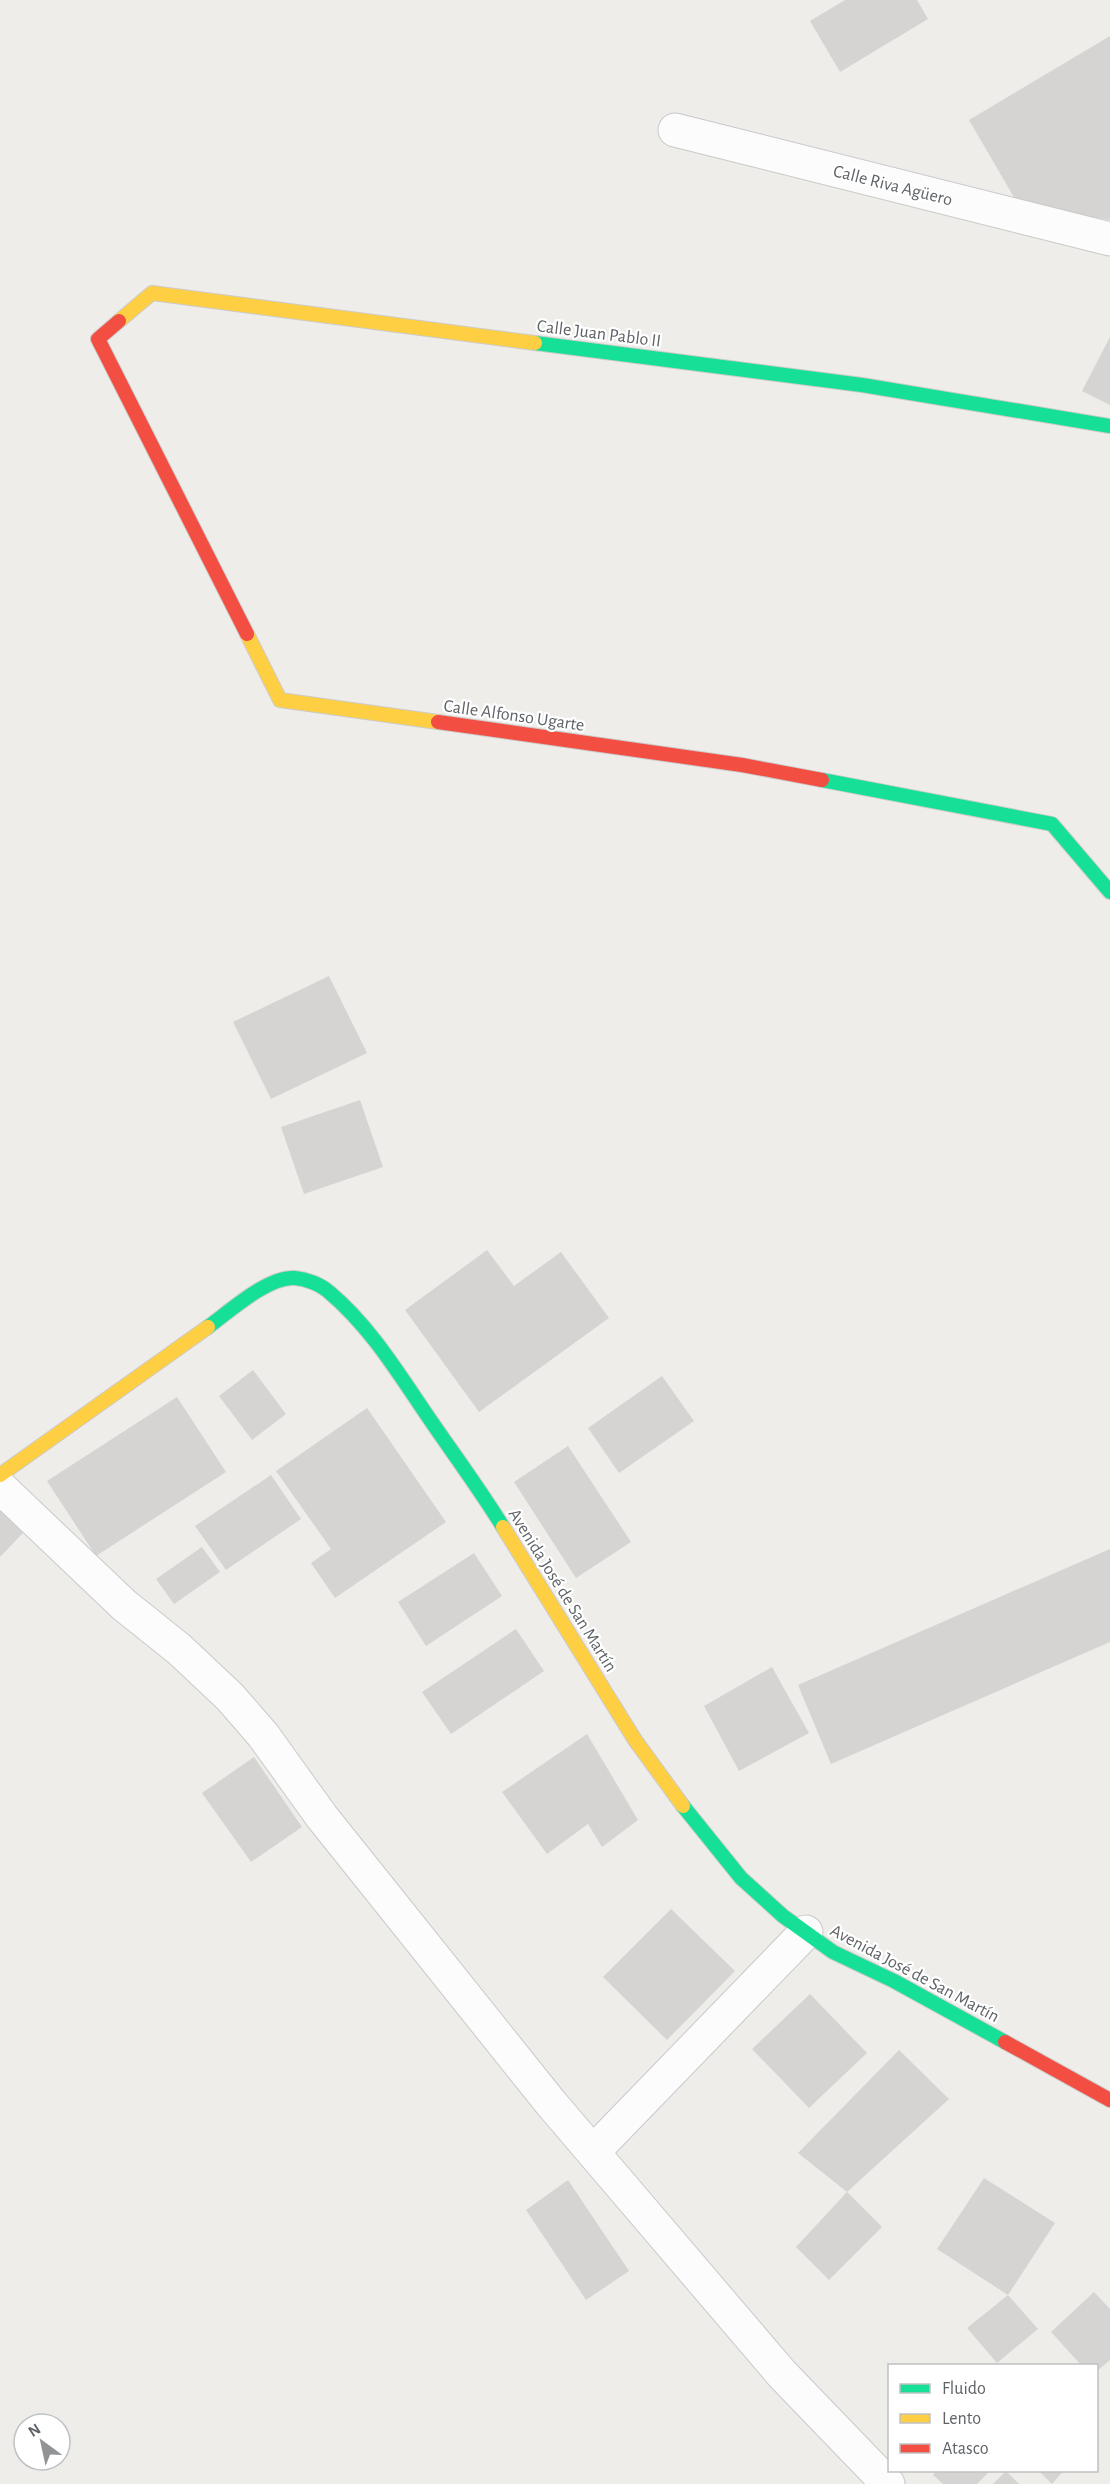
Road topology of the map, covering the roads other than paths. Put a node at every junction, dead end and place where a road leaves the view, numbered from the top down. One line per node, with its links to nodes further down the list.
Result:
1 (675, 130): 2 (street, Calle Riva Agüero)
2 (1110, 239)
3 (98, 339): 4 (street, Calle Juan Pablo II); 5 (street, Calle Alfonso Ugarte)
4 (1110, 426)
5 (1110, 892)
6 (0, 1475): 8 (street, Avenida José de San Martín)
7 (0, 1488): 10 (street)
8 (806, 1932): 9 (street, Avenida José de San Martín); 10 (street)
9 (1110, 2100)
10 (592, 2152): 11 (street)
11 (888, 2484)

